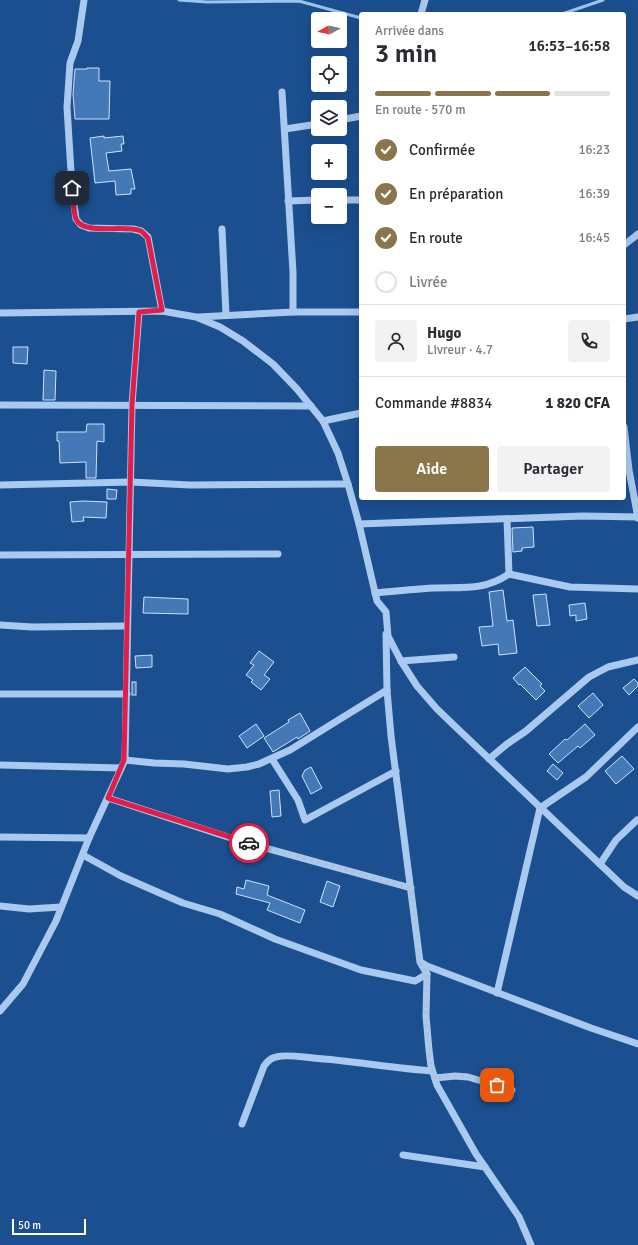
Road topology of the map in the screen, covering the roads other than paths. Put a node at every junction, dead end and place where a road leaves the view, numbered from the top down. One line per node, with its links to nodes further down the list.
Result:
1 (425, 0): 3 (street)
2 (84, 1): 16 (street)
3 (422, 12)
4 (282, 92): 8 (street)
5 (359, 116): 6 (street)
6 (347, 119)
7 (311, 125): 8 (street)
8 (285, 129): 12 (street)
9 (311, 200): 12 (street)
10 (347, 200): 11 (street)
11 (359, 200)
12 (288, 201): 18 (street)
13 (222, 229): 21 (street)
14 (638, 234): 15 (street)
15 (626, 243)
16 (162, 310): 17 (street); 22 (street)
17 (139, 312): 20 (street); 25 (street)
18 (293, 312): 19 (street); 21 (street)
19 (359, 312)
20 (0, 313)
21 (226, 315): 22 (street)
22 (196, 317): 27 (street)
23 (638, 317): 24 (street)
24 (626, 319)
25 (132, 404): 26 (street); 27 (street); 31 (street)
26 (0, 405)
27 (311, 406): 29 (street)
28 (359, 413): 29 (street)
29 (323, 421): 32 (street)
30 (626, 444): 34 (street)
31 (131, 482): 32 (street); 33 (street); 37 (street)
32 (348, 484): 36 (street)
33 (0, 485)
34 (638, 517): 35 (street)
35 (507, 519): 36 (street); 40 (street)
36 (359, 524): 42 (street)
37 (129, 554): 38 (street); 39 (street); 45 (street)
38 (278, 554)
39 (0, 555)
40 (509, 574): 41 (street); 42 (street)
41 (638, 589)
42 (375, 593): 43 (street)
43 (386, 612): 47 (street); 49 (street)
44 (0, 625): 45 (street)
45 (127, 626): 51 (street)
46 (454, 657): 47 (street)
47 (401, 660): 54 (street)
48 (638, 660): 54 (street)
49 (387, 690): 53 (street); 58 (street)
50 (0, 694): 51 (street)
51 (127, 694): 55 (street)
52 (638, 728): 60 (street)
53 (272, 759): 55 (street); 58 (street)
54 (489, 759): 60 (street)
55 (124, 760): 57 (street)
56 (0, 765): 57 (street)
57 (121, 768): 59 (street)
58 (396, 771): 66 (street)
59 (108, 798): 63 (street); 66 (street)
60 (540, 808): 65 (street); 72 (street)
61 (637, 820): 65 (street)
62 (0, 837): 63 (street)
63 (89, 838): 64 (street)
64 (83, 855): 69 (street); 71 (street)
65 (600, 864): 67 (street)
66 (411, 888): 70 (street)
67 (638, 896)
68 (0, 906): 69 (street)
69 (60, 907): 73 (street)
70 (420, 962): 71 (street); 72 (street)
71 (427, 974): 75 (street)
72 (497, 993): 74 (street)
73 (0, 1011)
74 (638, 1044)
75 (434, 1075): 76 (street); 77 (street); 79 (street)
76 (512, 1090)
77 (242, 1124)
78 (403, 1155): 79 (street)
79 (485, 1167): 80 (street)
80 (531, 1245)

